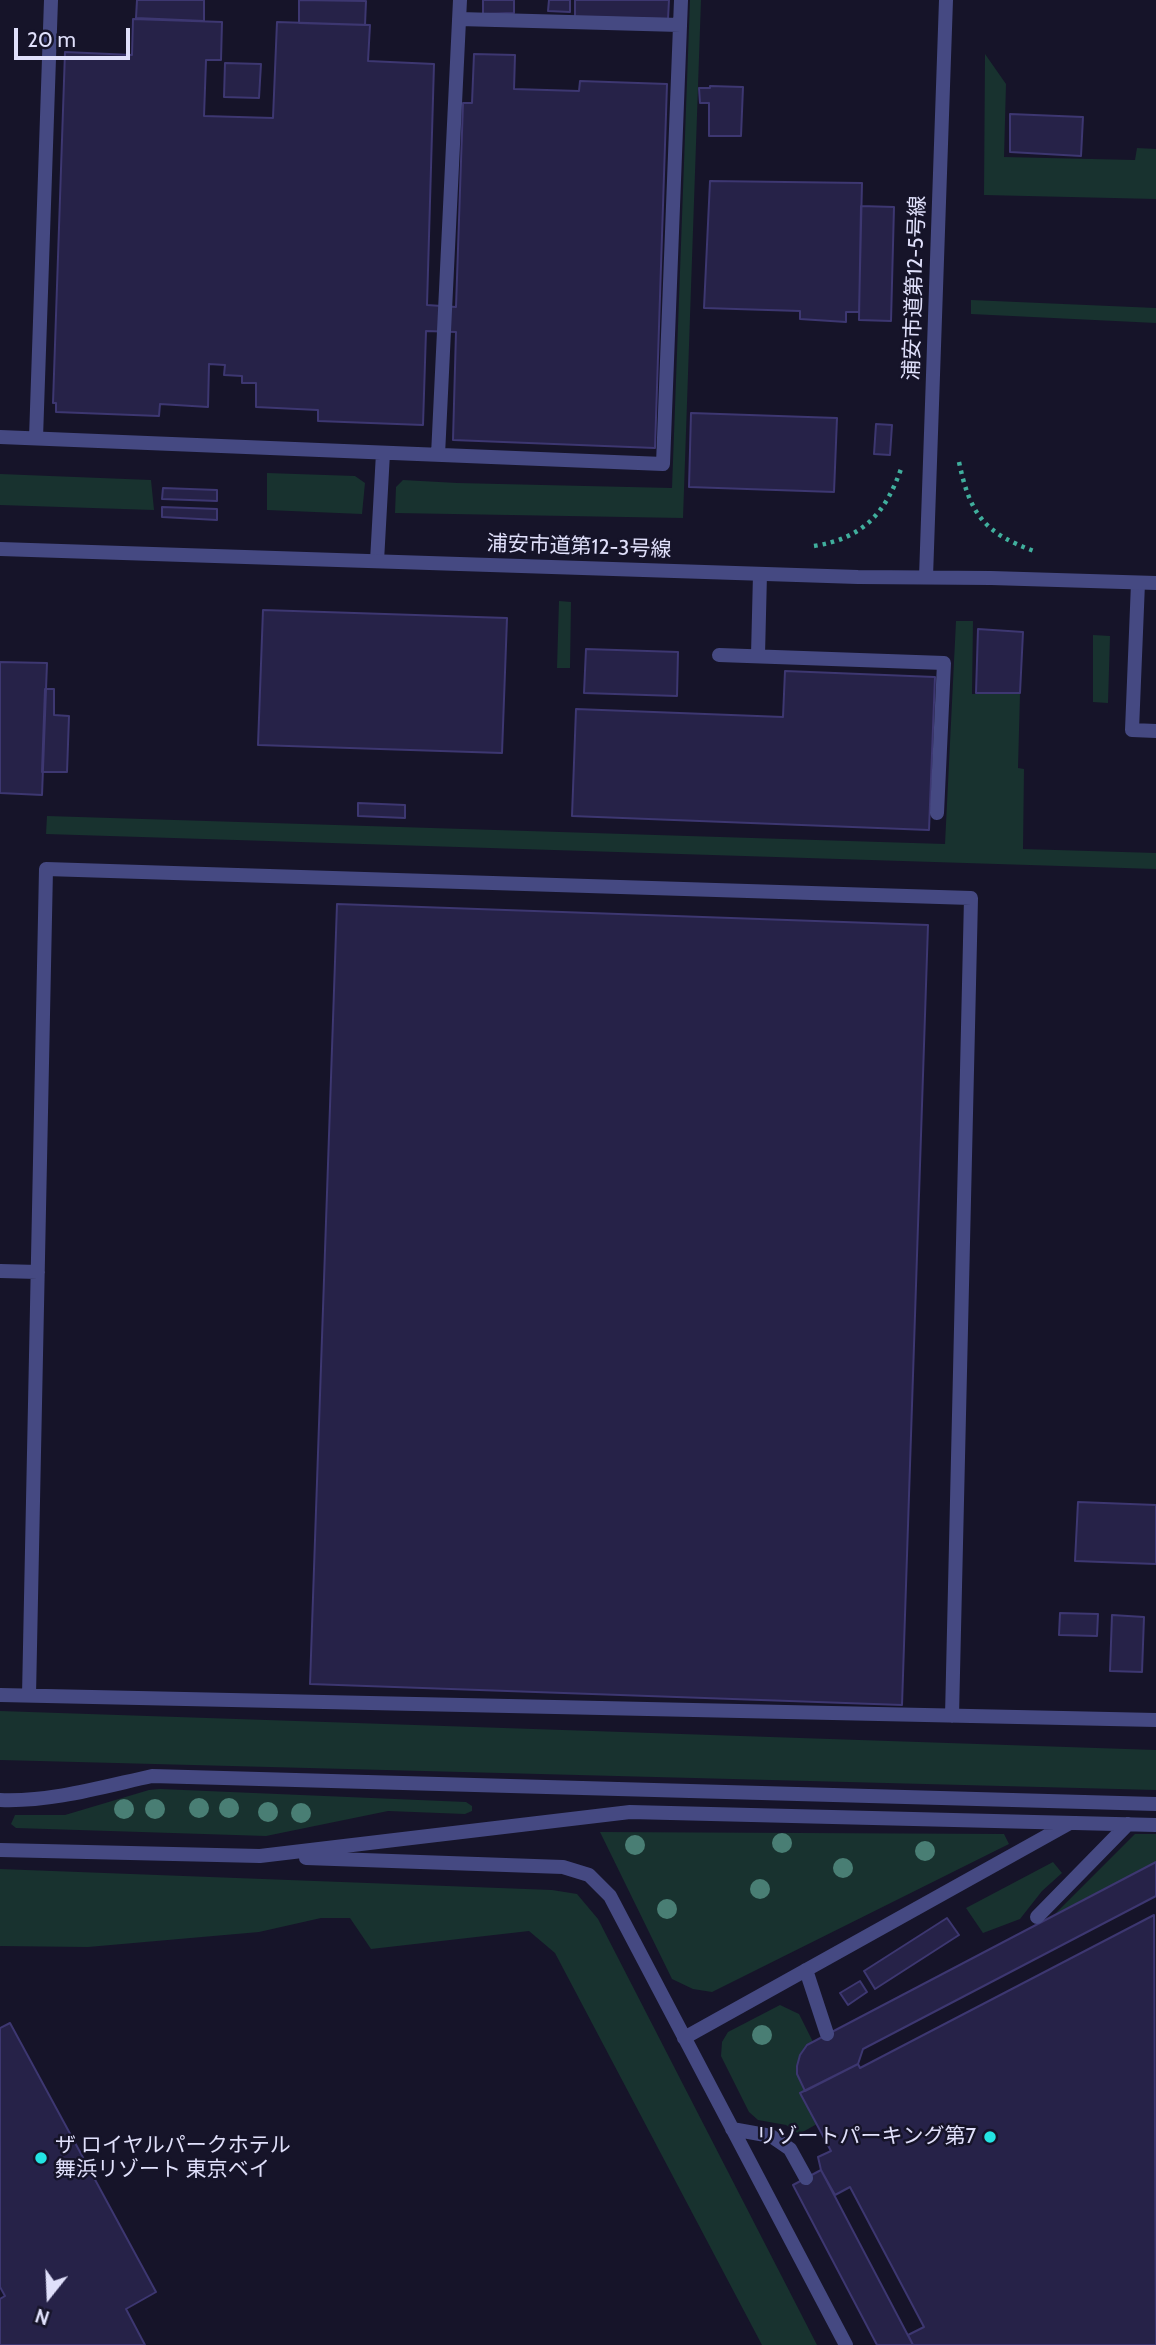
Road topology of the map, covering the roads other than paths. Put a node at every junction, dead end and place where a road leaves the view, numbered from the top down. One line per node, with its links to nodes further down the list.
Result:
1 (51, 0): 8 (street)
2 (460, 0): 5 (street)
3 (681, 0): 6 (street)
4 (946, 0): 14 (street, 浦安市道第12-5号線)
5 (459, 19): 6 (street); 10 (street)
6 (680, 25): 10 (street)
7 (0, 437): 8 (street)
8 (36, 438): 9 (street)
9 (383, 453): 10 (street); 12 (street)
10 (438, 455)
11 (0, 549): 12 (street, 浦安市道第12-3号線)
12 (377, 561): 13 (street, 浦安市道第12-3号線)
13 (760, 574): 14 (street, 浦安市道第12-3号線); 18 (street)
14 (926, 577): 15 (street, 浦安市道第12-3号線)
15 (1138, 583): 16 (street, 浦安市道第12-3号線); 19 (street)
16 (1156, 583)
17 (719, 655): 18 (street)
18 (758, 655): 20 (street)
19 (1156, 732)
20 (937, 813)
21 (0, 1271): 22 (street)
22 (38, 1272): 24 (street); 25 (street)
23 (0, 1695): 24 (street)
24 (29, 1695): 25 (street)
25 (952, 1716): 26 (street)
26 (1156, 1720)
27 (0, 1800): 28 (street)
28 (1156, 1804)
29 (1072, 1823): 30 (street); 33 (street); 35 (street)
30 (1128, 1824): 31 (street); 34 (street)
31 (1156, 1825)
32 (0, 1850): 33 (street)
33 (260, 1856): 37 (street)
34 (1037, 1917)
35 (806, 1970): 36 (street); 37 (street)
36 (827, 2034)
37 (684, 2038): 38 (street)
38 (732, 2129): 39 (street); 40 (street)
39 (806, 2178)
40 (846, 2345)

